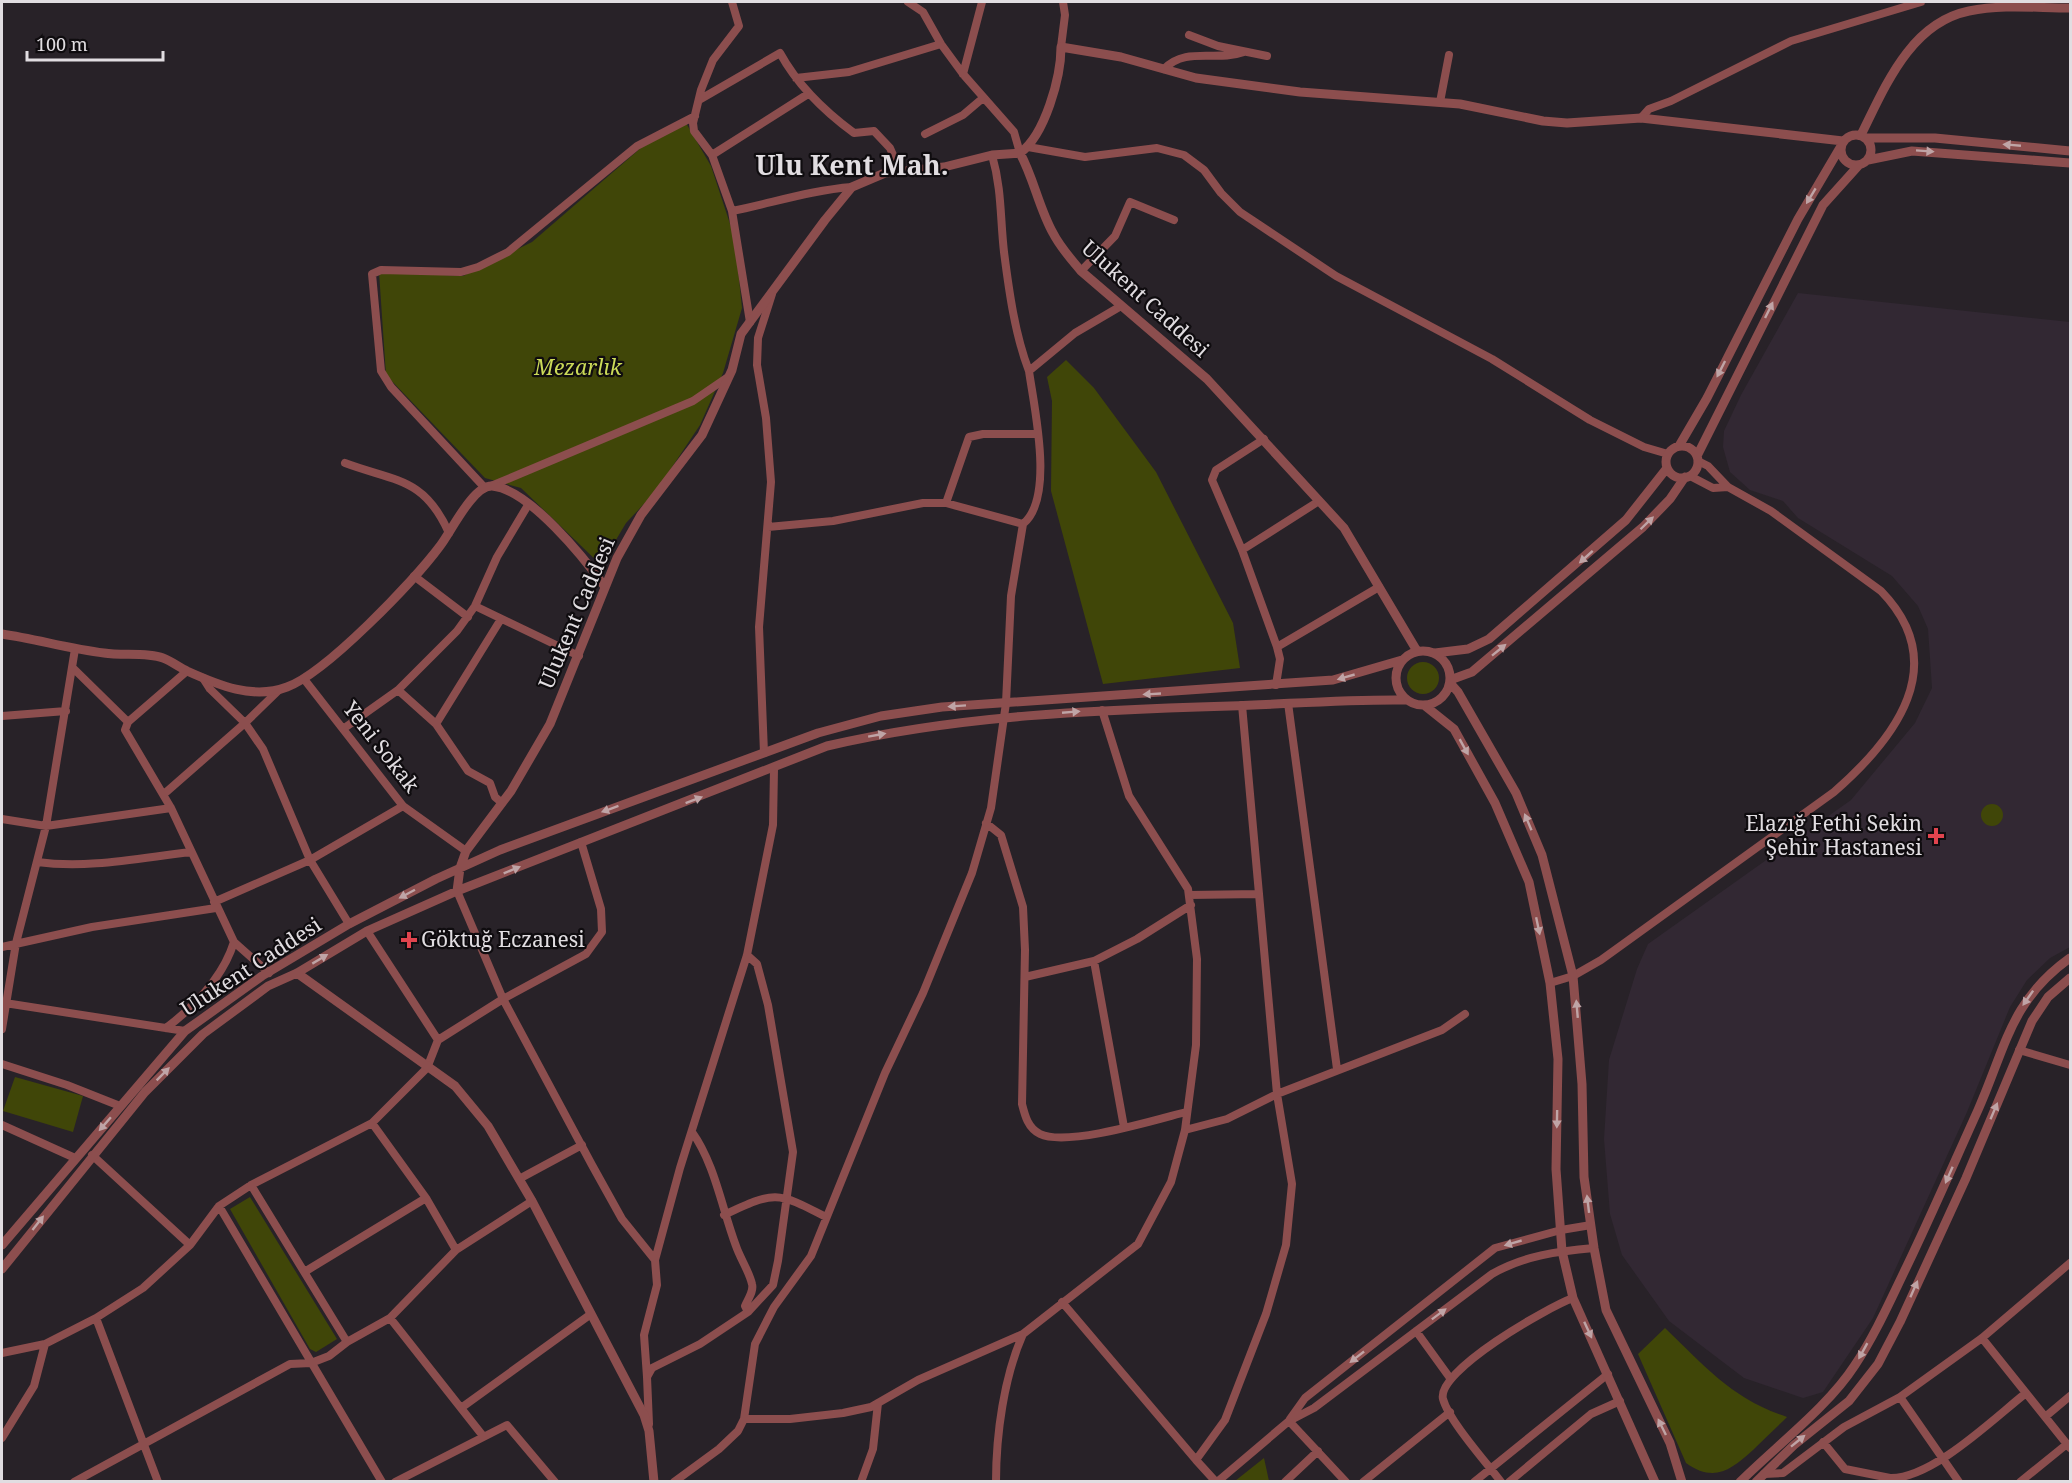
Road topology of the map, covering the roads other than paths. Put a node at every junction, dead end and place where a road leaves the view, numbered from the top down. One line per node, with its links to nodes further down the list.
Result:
1 (732, 2): 19 (street)
2 (908, 2): 9 (street)
3 (982, 2): 15 (street)
4 (1063, 2): 10 (street)
5 (1921, 2): 22 (street)
6 (1987, 5): 7 (street); 24 (street)
7 (2070, 9)
8 (1189, 35): 11 (street)
9 (941, 44): 15 (street); 16 (street)
10 (1061, 47): 14 (street); 26 (street)
11 (1244, 52): 13 (street); 14 (street)
12 (1449, 55): 20 (street)
13 (1267, 56)
14 (1164, 69): 20 (street)
15 (963, 75): 18 (street)
16 (796, 78): 17 (street); 19 (street)
17 (808, 94): 28 (street); 32 (street)
18 (983, 98): 23 (street); 26 (street)
19 (699, 100): 21 (street)
20 (1440, 102): 22 (street)
21 (695, 116): 28 (street); 50 (street)
22 (1641, 118): 25 (street)
23 (925, 134)
24 (1864, 136): 25 (street); 27 (street, one-way to 24); 30 (street)
25 (1842, 144): 30 (street); 44 (street, one-way to 44)
26 (1024, 150): 29 (street, Ulukent Caddesi); 36 (street, Ulukent Caddesi); 45 (street)
27 (2070, 151)
28 (712, 155): 34 (street)
29 (992, 155): 32 (street, Ulukent Caddesi); 40 (street)
30 (1864, 163): 31 (street, one-way to 31); 46 (street, one-way to 30)
31 (2070, 163)
32 (900, 171): 33 (street, Ulukent Caddesi)
33 (852, 187): 34 (street); 37 (street, Ulukent Caddesi)
34 (732, 211): 39 (street)
35 (1174, 220): 36 (street)
36 (1081, 271): 38 (street, Ulukent Caddesi)
37 (773, 291): 39 (street, Ulukent Caddesi); 56 (street)
38 (1120, 306): 40 (street); 43 (street, Ulukent Caddesi)
39 (750, 322): 41 (street, Ulukent Caddesi)
40 (1029, 371): 42 (street)
41 (729, 376): 50 (street); 61 (street, Ulukent Caddesi)
42 (1038, 434): 53 (street); 55 (street)
43 (1264, 439): 52 (street, Ulukent Caddesi); 58 (street)
44 (1679, 446): 45 (street); 46 (street)
45 (1668, 454): 48 (street)
46 (1697, 458): 49 (street); 51 (street)
47 (345, 463): 57 (street)
48 (1667, 468): 49 (street); 69 (street, one-way to 69)
49 (1688, 476): 51 (street); 76 (street, one-way to 49)
50 (488, 487): 54 (street); 57 (street)
51 (1728, 487): 123 (street)
52 (1320, 501): 58 (street); 60 (street, Ulukent Caddesi)
53 (946, 503): 55 (street); 56 (street)
54 (528, 505): 61 (street); 62 (street)
55 (1023, 524): 81 (street)
56 (768, 526): 93 (street)
57 (449, 533): 59 (street)
58 (1242, 550): 66 (street)
59 (414, 576): 63 (street); 75 (street)
60 (1379, 587): 66 (street); 68 (street, Ulukent Caddesi)
61 (605, 588): 70 (street, Ulukent Caddesi)
62 (475, 606): 63 (street); 64 (street)
63 (468, 617): 79 (street)
64 (501, 619): 70 (street); 91 (street)
65 (2, 634): 67 (street)
66 (1277, 647): 77 (street)
67 (75, 649): 72 (street); 73 (street)
68 (1417, 651): 69 (street); 71 (street)
69 (1435, 653): 76 (street)
70 (579, 656): 96 (street, Ulukent Caddesi)
71 (1402, 660): 77 (street, one-way to 77); 80 (street)
72 (73, 668): 86 (street); 89 (street)
73 (188, 671): 74 (street); 89 (street)
74 (202, 677): 78 (street); 90 (street)
75 (304, 679): 78 (street); 92 (street, Yeni Sokak)
76 (1450, 681): 84 (street); 123 (street, one-way to 76)
77 (1276, 685): 81 (street, one-way to 81)
78 (280, 689): 90 (street)
79 (398, 690): 91 (street); 92 (street)
80 (1407, 700): 82 (street); 84 (street)
81 (1006, 703): 88 (street); 93 (street, one-way to 93)
82 (1288, 703): 83 (street); 139 (street)
83 (1242, 705): 85 (street); 109 (street)
84 (1424, 705): 126 (street, one-way to 126)
85 (1102, 710): 88 (street, one-way to 85); 110 (street)
86 (66, 711): 87 (street); 101 (street)
87 (2, 717)
88 (1002, 718): 94 (street, one-way to 88); 100 (street)
89 (128, 722): 95 (street)
90 (244, 723): 95 (street); 105 (street)
91 (436, 724): 96 (street)
92 (343, 729): 97 (street, Yeni Sokak)
93 (764, 753): 107 (street, one-way to 107)
94 (774, 769): 102 (street, one-way to 94); 118 (street)
95 (164, 794): 98 (street)
96 (502, 803): 103 (street, Ulukent Caddesi)
97 (402, 806): 103 (street, Yeni Sokak); 105 (street)
98 (171, 808): 101 (street); 104 (street)
99 (2, 819): 101 (street)
100 (986, 823): 124 (street); 158 (street)
101 (46, 826): 106 (street)
102 (581, 842): 108 (street, one-way to 102); 127 (street)
103 (466, 851): 107 (street, Ulukent Caddesi)
104 (191, 852): 106 (street); 111 (street)
105 (310, 860): 111 (street); 113 (street)
106 (37, 862): 116 (street)
107 (460, 868): 108 (street, Ulukent Caddesi); 113 (street, Ulukent Caddesi, one-way to 113)
108 (457, 891): 114 (street); 127 (street)
109 (1259, 894): 110 (street); 140 (street)
110 (1189, 895): 112 (street)
111 (215, 905): 115 (street); 116 (street)
112 (1191, 905): 120 (street); 142 (street)
113 (349, 924): 121 (street, Ulukent Caddesi)
114 (367, 931): 122 (street, one-way to 114); 134 (street)
115 (234, 942): 121 (street); 131 (street)
116 (16, 943): 117 (street); 128 (street)
117 (2, 947)
118 (747, 955): 147 (street); 153 (street)
119 (2070, 958): 227 (street, one-way to 227)
120 (1094, 961): 124 (street); 145 (street)
121 (269, 973): 133 (street, Ulukent Caddesi)
122 (297, 973): 138 (street); 149 (street, one-way to 122)
123 (1573, 976): 126 (street); 159 (street, one-way to 123)
124 (1025, 977): 145 (street)
125 (2070, 978): 135 (street)
126 (1550, 983): 160 (street, one-way to 160)
127 (503, 999): 134 (street); 148 (street)
128 (5, 1003): 130 (street); 131 (street)
129 (1465, 1014): 139 (street)
130 (2, 1018): 132 (street)
131 (166, 1028): 133 (street)
132 (2, 1029)
133 (185, 1031): 141 (street, Ulukent Caddesi)
134 (438, 1040): 138 (street)
135 (2019, 1050): 137 (street); 207 (street, one-way to 135)
136 (2, 1064): 141 (street)
137 (2070, 1065)
138 (427, 1068): 143 (street); 151 (street)
139 (1337, 1069): 140 (street)
140 (1277, 1094): 146 (street); 204 (street)
141 (120, 1106): 150 (street, Ulukent Caddesi, one-way to 150)
142 (1186, 1112): 145 (street); 146 (street)
143 (372, 1123): 152 (street); 154 (street)
144 (2, 1125): 150 (street)
145 (1124, 1127)
146 (1185, 1130): 171 (street)
147 (692, 1132): 157 (street); 166 (street)
148 (582, 1146): 151 (street); 166 (street)
149 (92, 1155): 162 (street); 168 (street, one-way to 149)
150 (75, 1158): 161 (street, Ulukent Caddesi)
151 (519, 1179): 155 (street)
152 (250, 1185): 156 (street); 169 (street)
153 (788, 1197): 157 (street); 158 (street); 172 (street)
154 (426, 1198): 164 (street); 169 (street)
155 (532, 1201): 164 (street); 173 (street)
156 (219, 1206): 162 (street); 182 (street)
157 (724, 1215): 172 (street)
158 (826, 1216): 194 (street)
159 (1591, 1225): 160 (street); 163 (street)
160 (1560, 1230): 165 (street); 195 (street, one-way to 195)
161 (2, 1245)
162 (190, 1245): 174 (street)
163 (1594, 1248): 165 (street); 226 (street, one-way to 163)
164 (456, 1250): 175 (street)
165 (1562, 1251): 170 (street); 176 (street, one-way to 165)
166 (655, 1260): 184 (street)
167 (2069, 1267): 178 (street)
168 (2, 1269)
169 (306, 1271): 179 (street)
170 (1573, 1298): 183 (street, one-way to 183); 185 (street)
171 (1062, 1302): 177 (street); 204 (street)
172 (748, 1312): 184 (street)
173 (591, 1314): 191 (street); 196 (street)
174 (96, 1318): 180 (street); 200 (street)
175 (390, 1318): 179 (street); 191 (street)
176 (1416, 1331): 185 (street); 195 (street)
177 (1023, 1334): 190 (street); 217 (street)
178 (1982, 1338): 186 (street); 188 (street)
179 (347, 1342): 182 (street)
180 (45, 1344): 181 (street); 198 (street)
181 (2, 1353)
182 (311, 1363): 200 (street); 211 (street)
183 (1608, 1374): 189 (street); 205 (street)
184 (647, 1377): 196 (street)
185 (1450, 1378): 192 (street)
186 (2026, 1393): 193 (street); 203 (street)
187 (2070, 1396): 193 (street)
188 (1900, 1397): 199 (street); 203 (street)
189 (1620, 1401): 224 (street); 225 (street)
190 (878, 1403): 194 (street); 216 (street)
191 (461, 1408): 197 (street)
192 (1450, 1412): 205 (street); 221 (street)
193 (2045, 1417): 201 (street)
194 (744, 1419): 215 (street)
195 (1289, 1420): 202 (street); 218 (street)
196 (649, 1431): 214 (street)
197 (483, 1436): 212 (street); 213 (street)
198 (2, 1438)
199 (1823, 1442): 206 (street); 208 (street)
200 (144, 1444): 209 (street); 210 (street)
201 (2069, 1446): 231 (street)
202 (1318, 1451): 219 (street); 220 (street)
203 (1942, 1459): 208 (street); 230 (street)
204 (1196, 1460): 218 (street)
205 (1490, 1467): 222 (street); 223 (street)
206 (1783, 1473): 207 (street); 229 (street)
207 (1764, 1474): 228 (street)
208 (1891, 1480)
209 (74, 1482)
210 (158, 1482)
211 (382, 1482)
212 (395, 1482)
213 (555, 1482)
214 (654, 1482)
215 (674, 1482)
216 (861, 1482)
217 (996, 1482)
218 (1216, 1482)
219 (1285, 1482)
220 (1346, 1482)
221 (1363, 1482)
222 (1474, 1482)
223 (1501, 1482)
224 (1509, 1482)
225 (1655, 1482)
226 (1682, 1482)
227 (1740, 1482)
228 (1756, 1482)
229 (1789, 1482)
230 (1959, 1482)
231 (2020, 1482)

